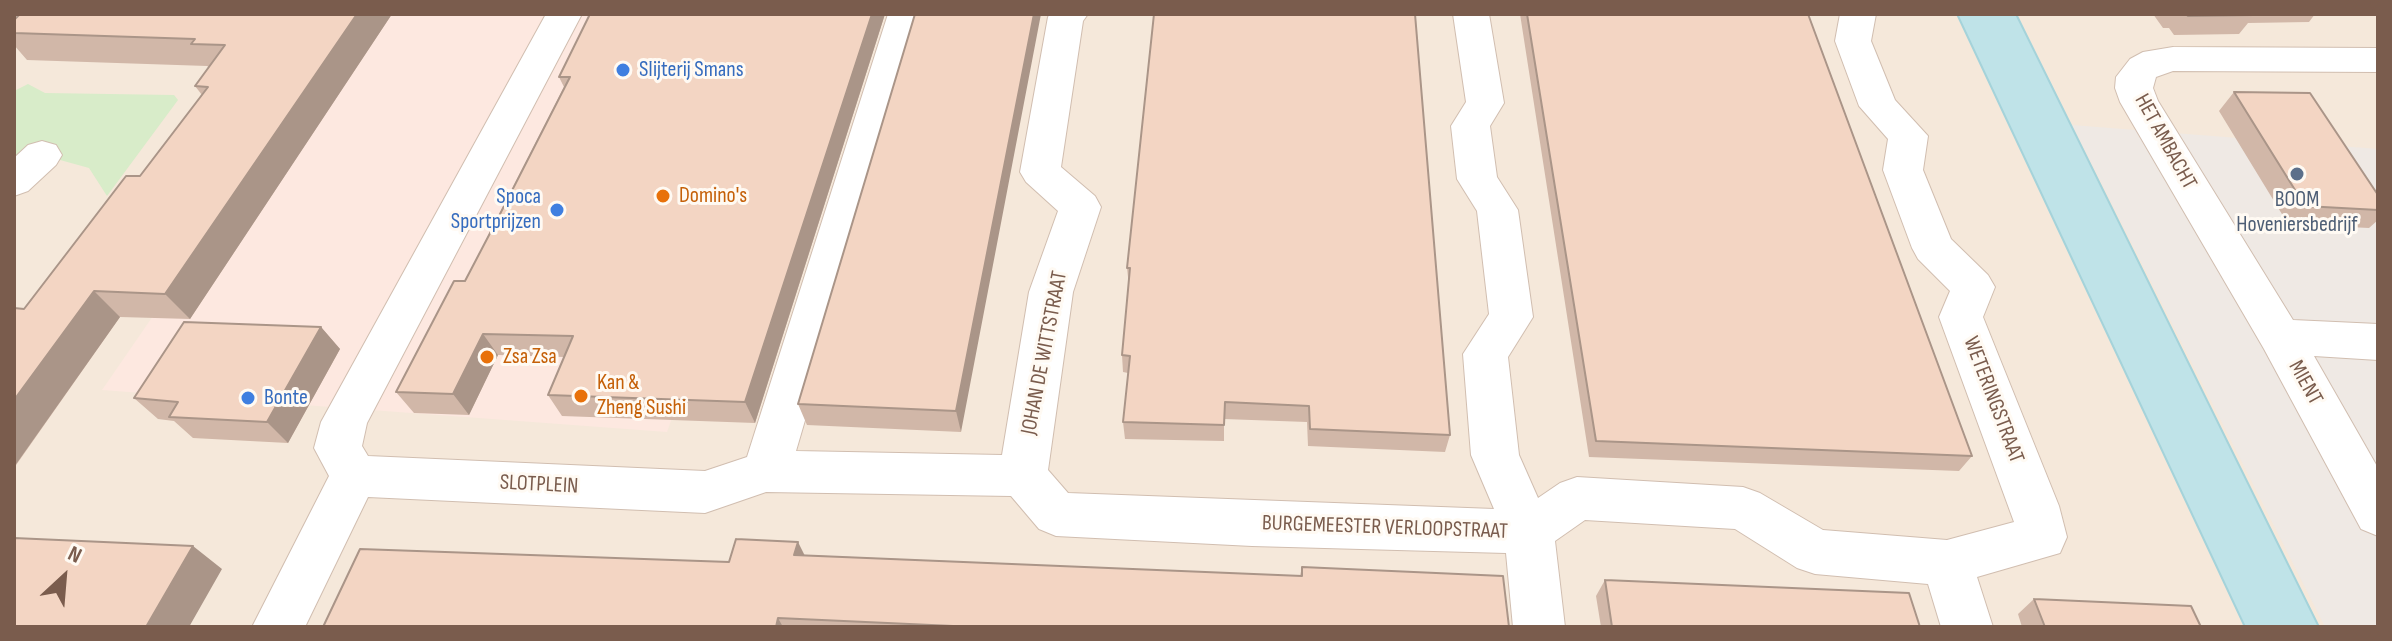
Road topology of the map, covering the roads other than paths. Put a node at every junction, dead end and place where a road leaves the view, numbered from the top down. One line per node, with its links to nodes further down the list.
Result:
1 (564, 14): 10 (street)
2 (906, 14): 9 (street)
3 (1070, 14): 11 (street, JOHAN DE WITTSTRAAT)
4 (1471, 14): 13 (street)
5 (1858, 14): 14 (street, WETERINGSTRAAT)
6 (2378, 60): 7 (street, HET AMBACHT)
7 (2280, 337): 8 (street, MIENT); 12 (street, MIENT)
8 (2378, 342)
9 (766, 471): 10 (street, SLOTPLEIN); 11 (street)
10 (354, 476): 16 (street)
11 (1023, 476): 13 (street, BURGEMEESTER VERLOOPSTRAAT)
12 (2378, 514)
13 (1529, 532): 15 (street, BURGEMEESTER VERLOOPSTRAAT); 17 (street)
14 (2042, 537): 15 (street, BURGEMEESTER VERLOOPSTRAAT)
15 (1947, 563): 18 (street)
16 (278, 627)
17 (1539, 627)
18 (1967, 627)

